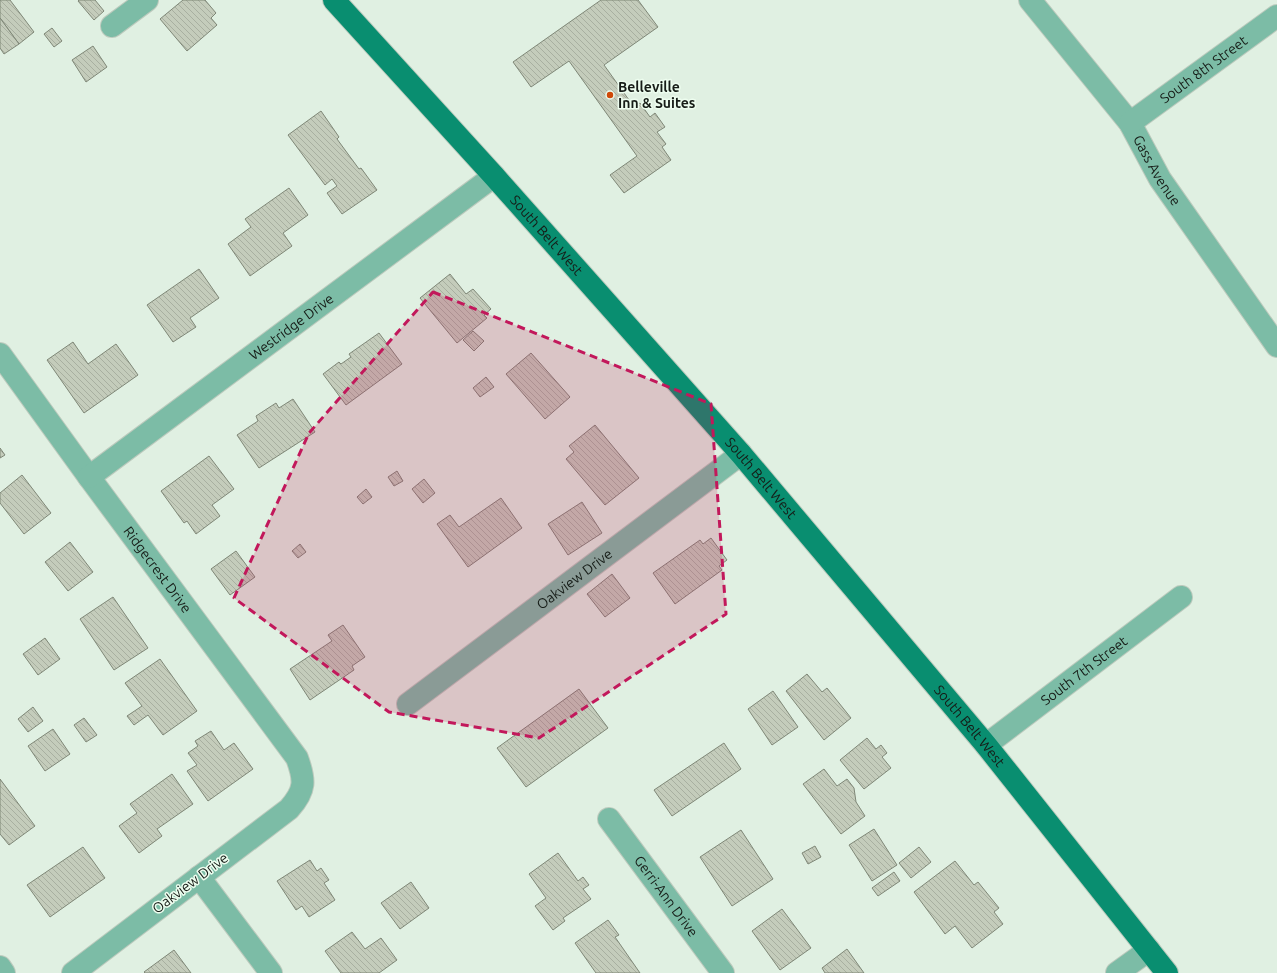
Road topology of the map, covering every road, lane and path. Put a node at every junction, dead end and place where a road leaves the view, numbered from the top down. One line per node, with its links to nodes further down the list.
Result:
1 (147, 0): 5 (street)
2 (334, 0): 7 (main road, South Belt West)
3 (1030, 0): 6 (street, Gass Avenue)
4 (1277, 16): 6 (street, South 8th Street)
5 (112, 26)
6 (1130, 123): 8 (street, Gass Avenue)
7 (494, 176): 10 (main road, South Belt West); 11 (street, Westridge Drive)
8 (1277, 346)
9 (0, 354): 11 (street, Ridgecrest Drive)
10 (741, 454): 13 (street, Oakview Drive); 14 (main road, South Belt West)
11 (89, 477): 15 (street, Ridgecrest Drive)
12 (1181, 598): 14 (street, South 7th Street)
13 (408, 704)
14 (986, 744): 18 (main road, South Belt West)
15 (302, 789): 17 (street, Oakview Drive)
16 (609, 819): 23 (street, Gerri-Ann Drive)
17 (199, 877): 21 (street, Oakview Drive); 22 (street)
18 (1149, 950): 24 (street); 25 (main road, South Belt West)
19 (0, 967): 20 (street)
20 (4, 973)
21 (73, 973)
22 (271, 973)
23 (723, 973)
24 (1117, 973)
25 (1167, 973)

